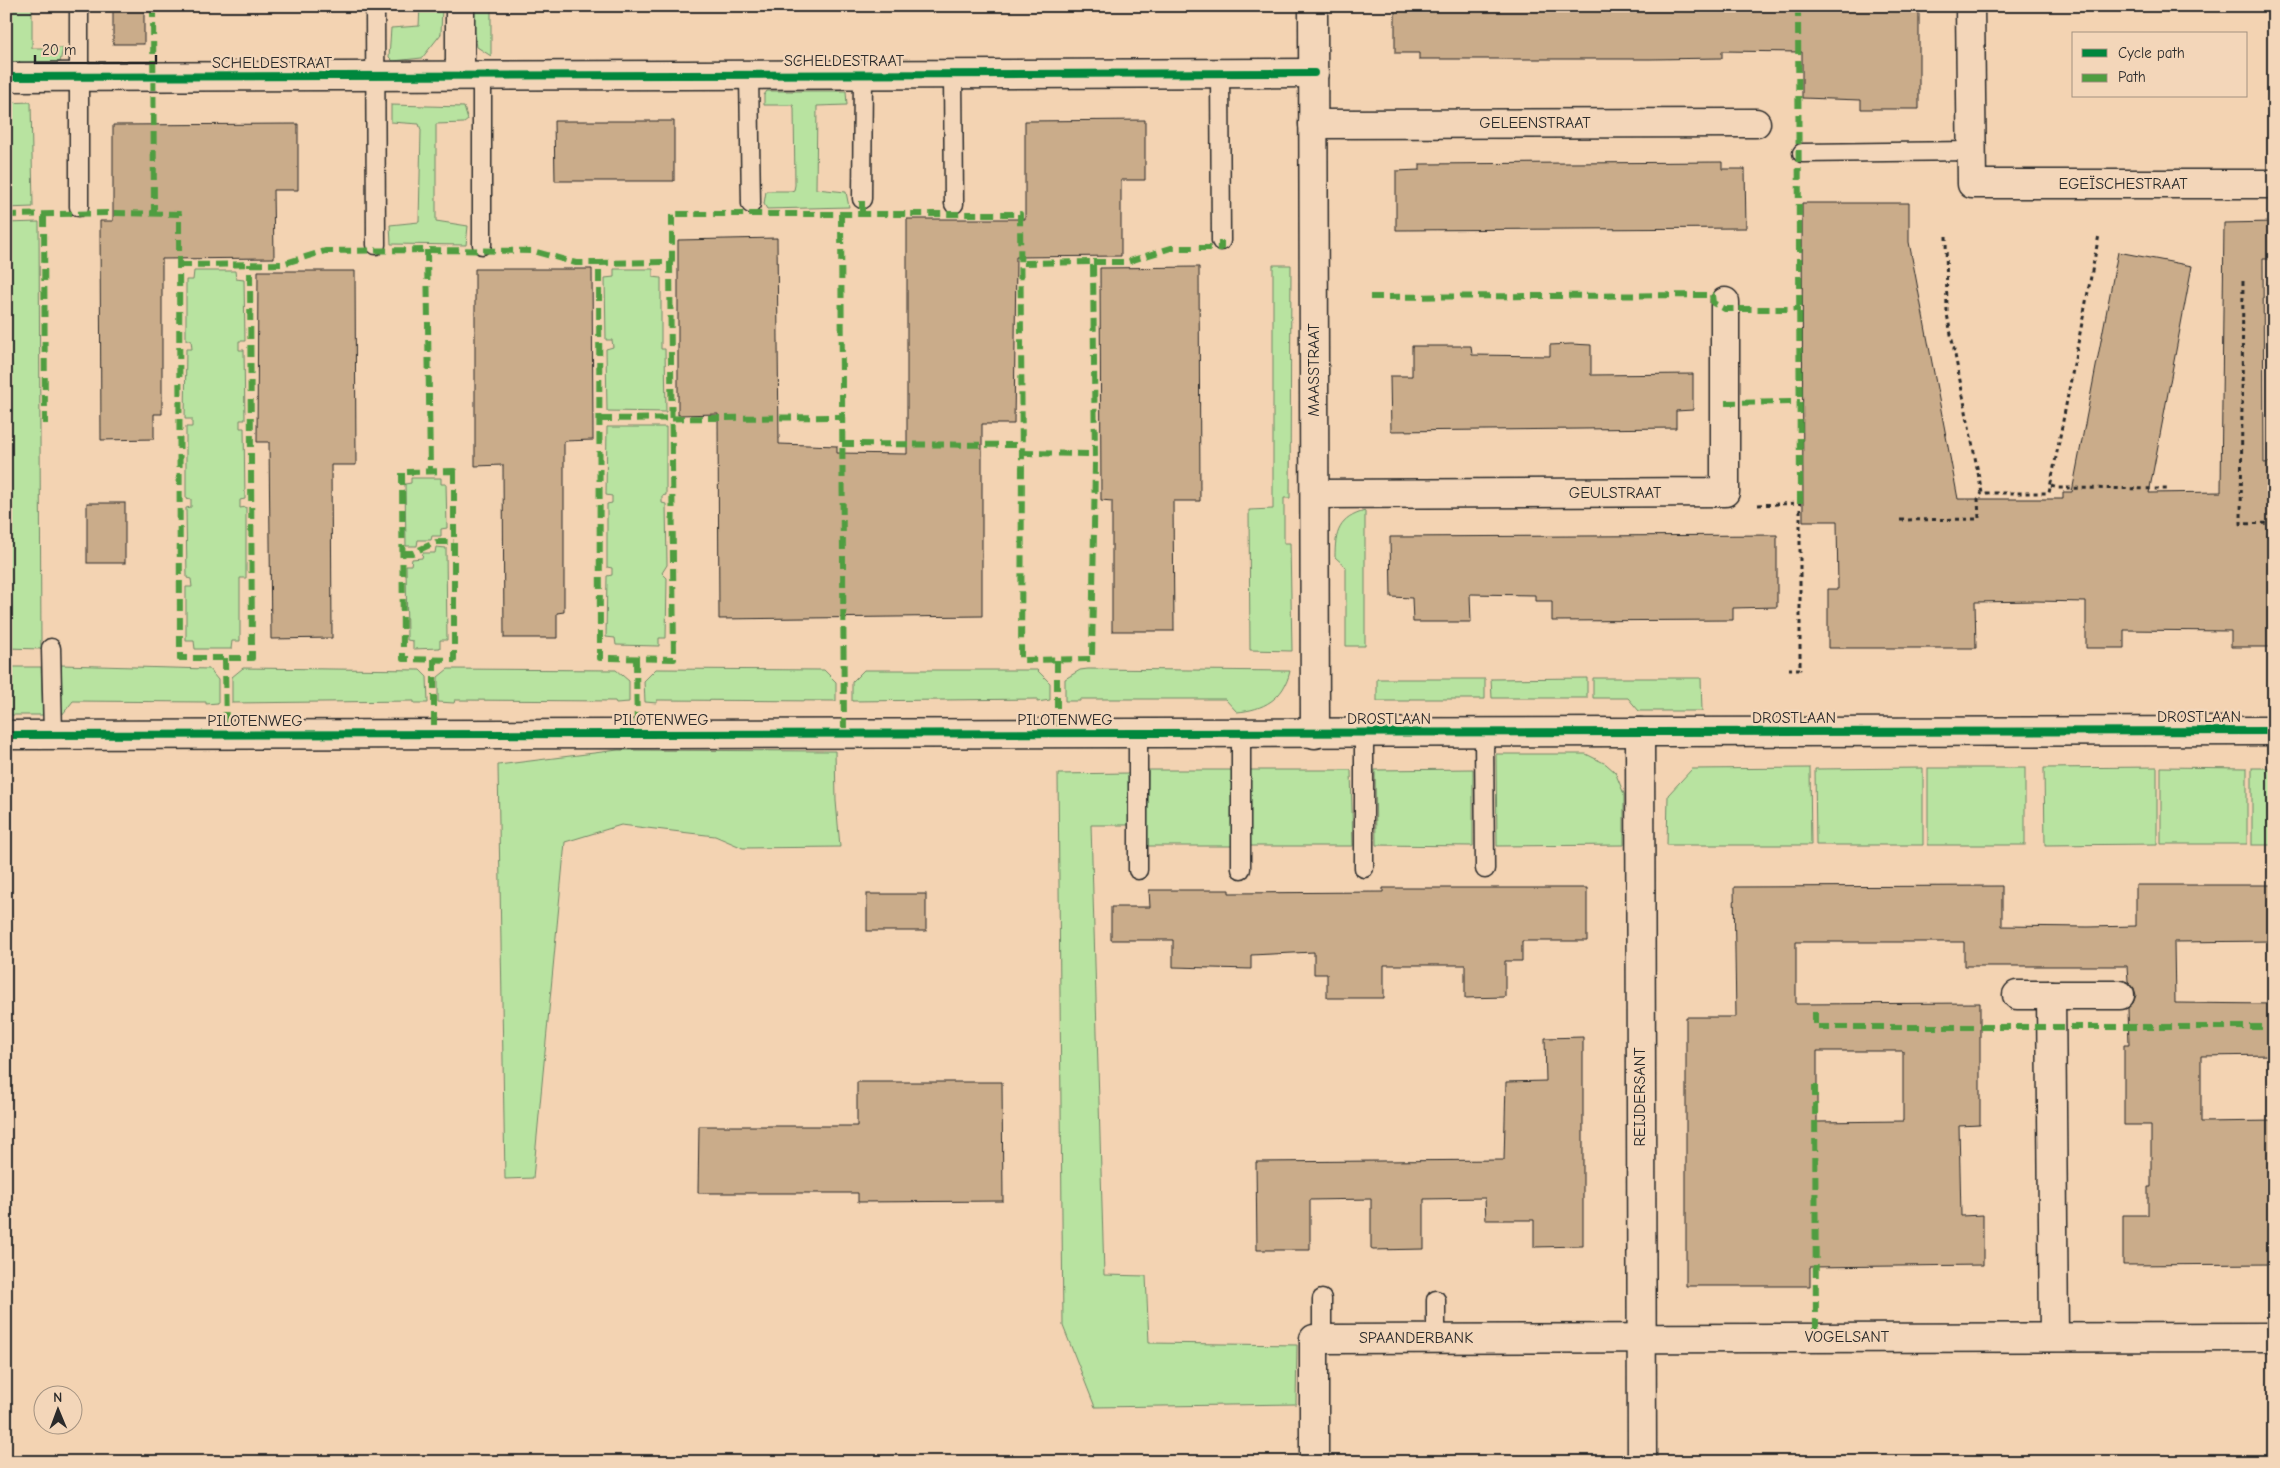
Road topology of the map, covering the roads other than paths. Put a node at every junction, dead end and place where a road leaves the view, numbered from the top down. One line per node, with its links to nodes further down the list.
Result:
1 (79, 6): 13 (lane)
2 (375, 6): 12 (lane)
3 (460, 6): 9 (street)
4 (1313, 6): 7 (street, MAASSTRAAT)
5 (1970, 6): 17 (street)
6 (1220, 73): 7 (street, SCHELDESTRAAT); 11 (street, SCHELDESTRAAT); 24 (lane)
7 (1314, 73): 16 (street, MAASSTRAAT)
8 (863, 74): 10 (street, SCHELDESTRAAT); 11 (street, SCHELDESTRAAT); 20 (lane, SCHELDESTRAAT)
9 (471, 75): 10 (street, SCHELDESTRAAT); 12 (street, SCHELDESTRAAT); 26 (lane)
10 (749, 75): 21 (lane)
11 (953, 75): 22 (lane)
12 (375, 76): 13 (street, SCHELDESTRAAT); 25 (lane)
13 (79, 77): 14 (street, SCHELDESTRAAT); 23 (lane)
14 (6, 78)
15 (1756, 123): 16 (street, GELEENSTRAAT)
16 (1314, 124): 28 (street, MAASSTRAAT)
17 (1972, 151): 18 (lane); 19 (street, EGEÏSCHESTRAAT)
18 (1802, 153)
19 (2274, 184)
20 (862, 199)
21 (750, 204)
22 (954, 204)
23 (79, 206)
24 (1221, 241)
25 (376, 245)
26 (482, 245)
27 (1725, 302): 28 (street, GEULSTRAAT)
28 (1315, 494): 36 (street, MAASSTRAAT)
29 (51, 648): 37 (lane)
30 (2274, 730): 31 (street, DROSTLAAN)
31 (1640, 732): 33 (street, DROSTLAAN); 51 (street, REIJDERSANT)
32 (1364, 733): 33 (street, DROSTLAAN); 36 (street, DROSTLAAN); 39 (lane)
33 (1484, 733): 41 (lane)
34 (1138, 734): 35 (street, PILOTENWEG); 37 (street, PILOTENWEG); 42 (lane)
35 (1240, 734): 36 (street, PILOTENWEG); 40 (lane)
36 (1315, 734)
37 (53, 735): 38 (street, PILOTENWEG)
38 (6, 736)
39 (1364, 868)
40 (1241, 869)
41 (1485, 869)
42 (1138, 870)
43 (2017, 995): 44 (street)
44 (2051, 995): 45 (street); 48 (street)
45 (2120, 995)
46 (1322, 1299): 52 (lane)
47 (1436, 1300): 50 (lane)
48 (2054, 1337): 49 (street, VOGELSANT); 51 (street, VOGELSANT)
49 (2274, 1337)
50 (1436, 1338): 51 (street, SPAANDERBANK); 52 (street, SPAANDERBANK)
51 (1641, 1338): 54 (street, REIJDERSANT)
52 (1322, 1339): 53 (street)
53 (1314, 1462)
54 (1642, 1462)

